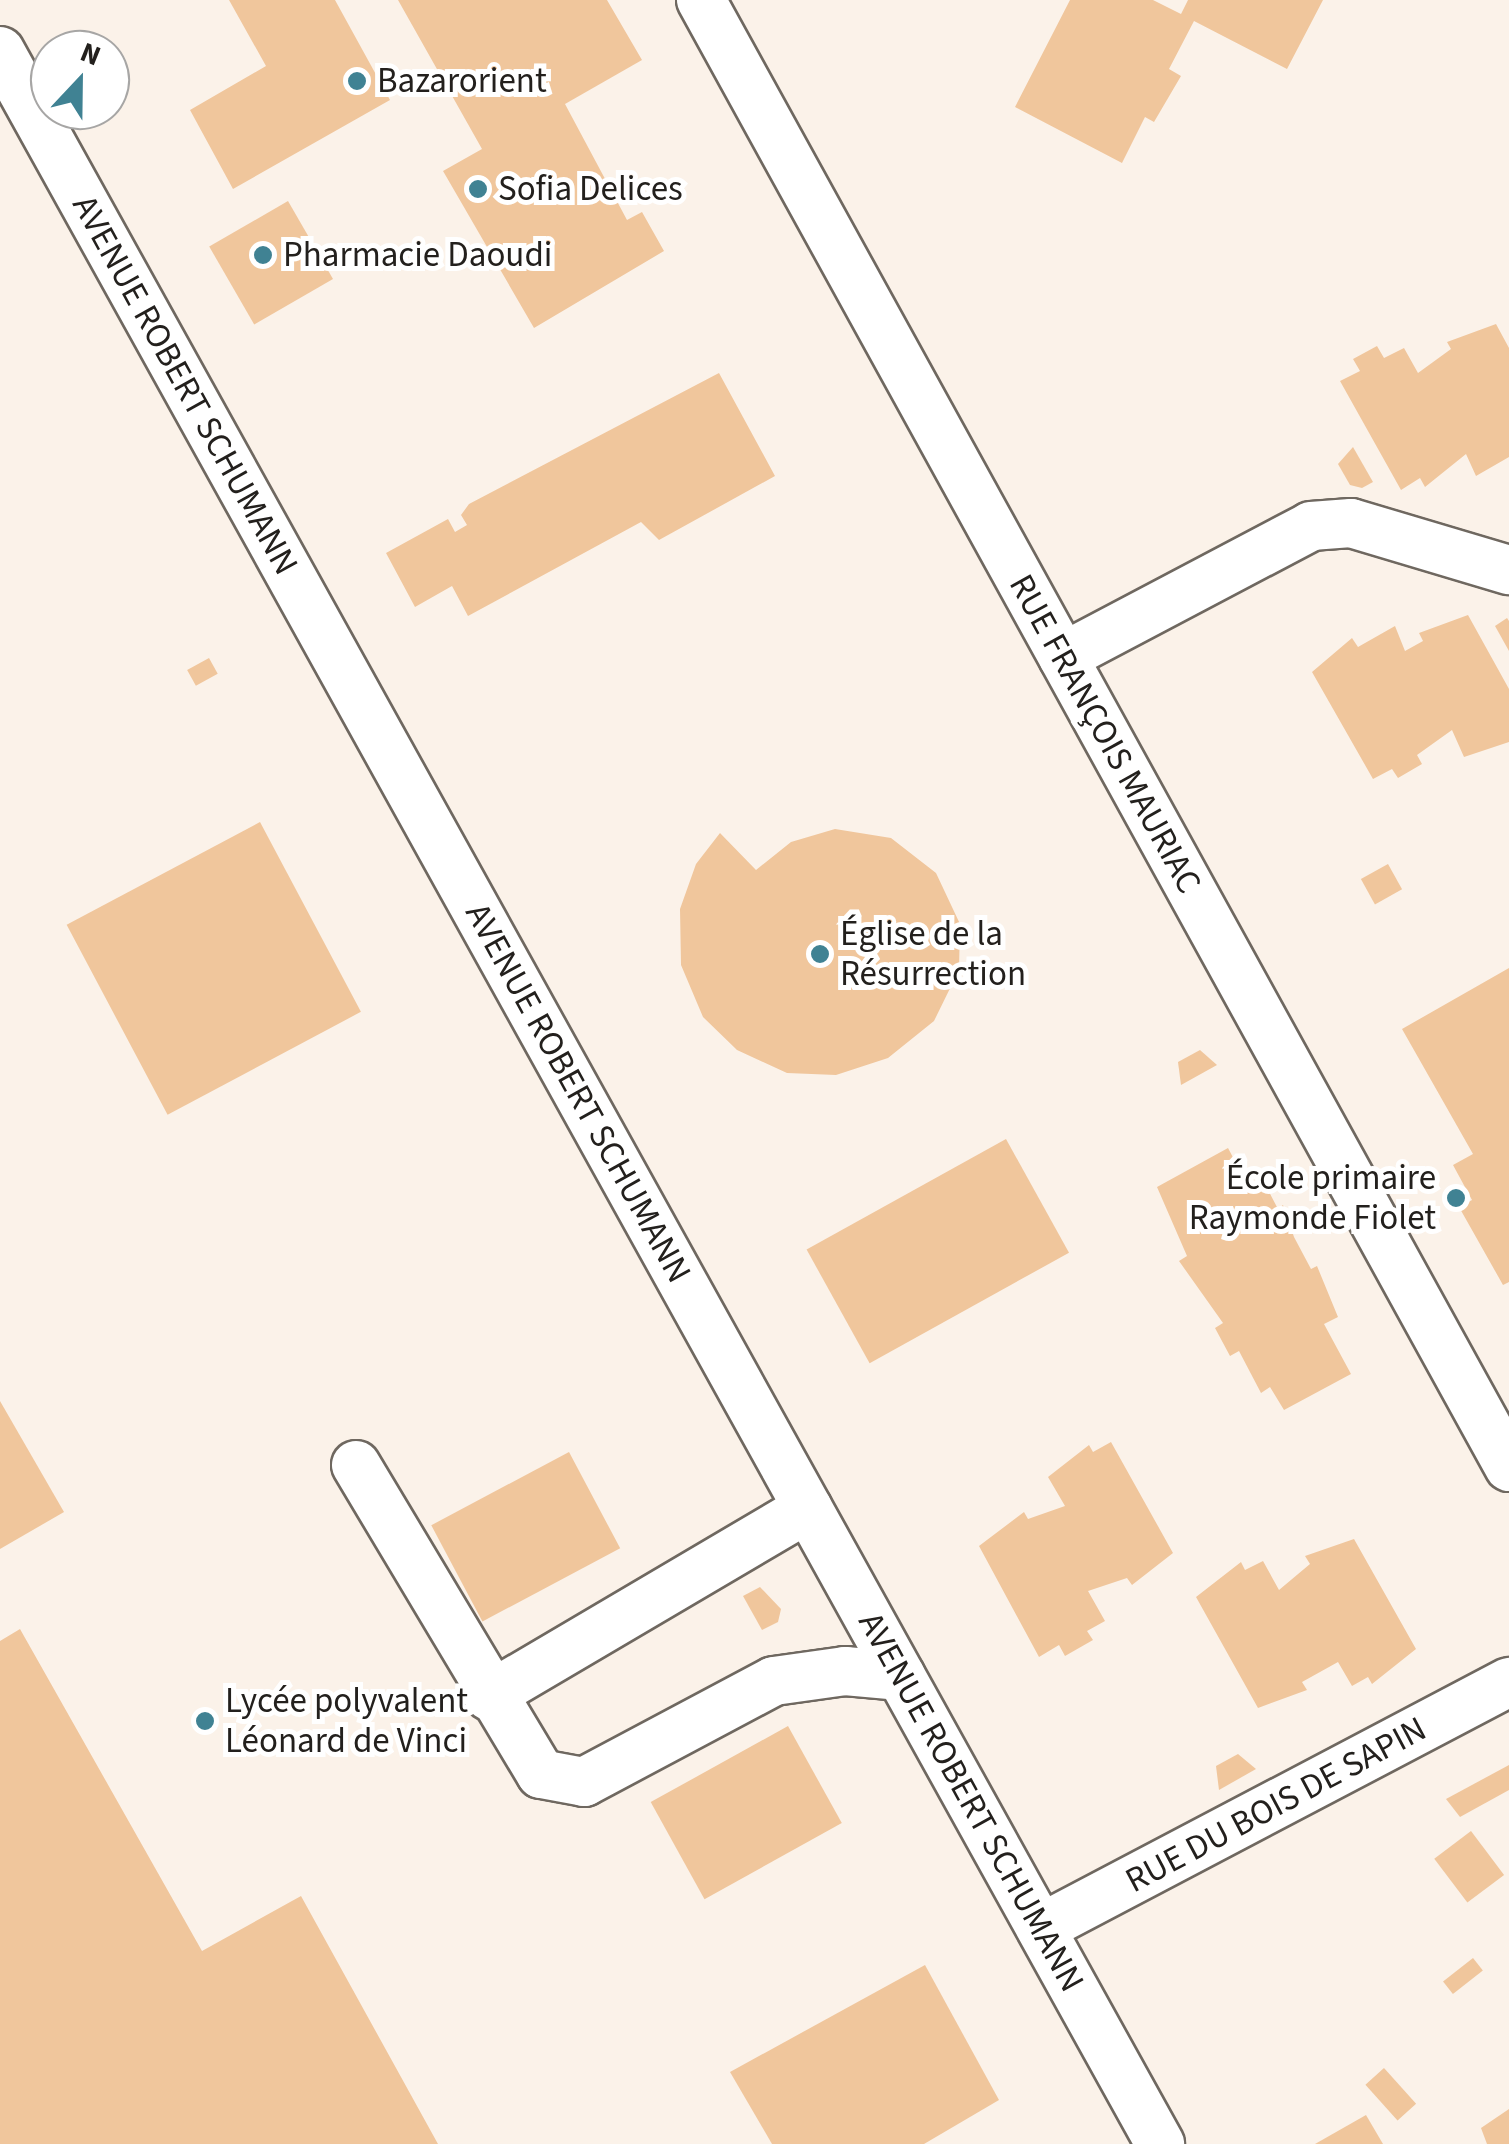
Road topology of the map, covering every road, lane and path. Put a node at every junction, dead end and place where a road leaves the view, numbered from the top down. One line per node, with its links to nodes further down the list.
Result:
1 (701, 0): 4 (street, RUE FRANÇOIS MAURIAC)
2 (0, 51): 7 (street, AVENUE ROBERT SCHUMANN)
3 (1509, 570): 4 (street)
4 (1063, 658): 6 (street, RUE FRANÇOIS MAURIAC)
5 (356, 1465): 10 (street)
6 (1509, 1467)
7 (808, 1508): 8 (street, AVENUE ROBERT SCHUMANN); 10 (street)
8 (901, 1676): 10 (street); 11 (street, AVENUE ROBERT SCHUMANN)
9 (1509, 1682): 11 (street, RUE DU BOIS DE SAPIN)
10 (489, 1696)
11 (1042, 1928): 12 (street, AVENUE ROBERT SCHUMANN)
12 (1154, 2141)

